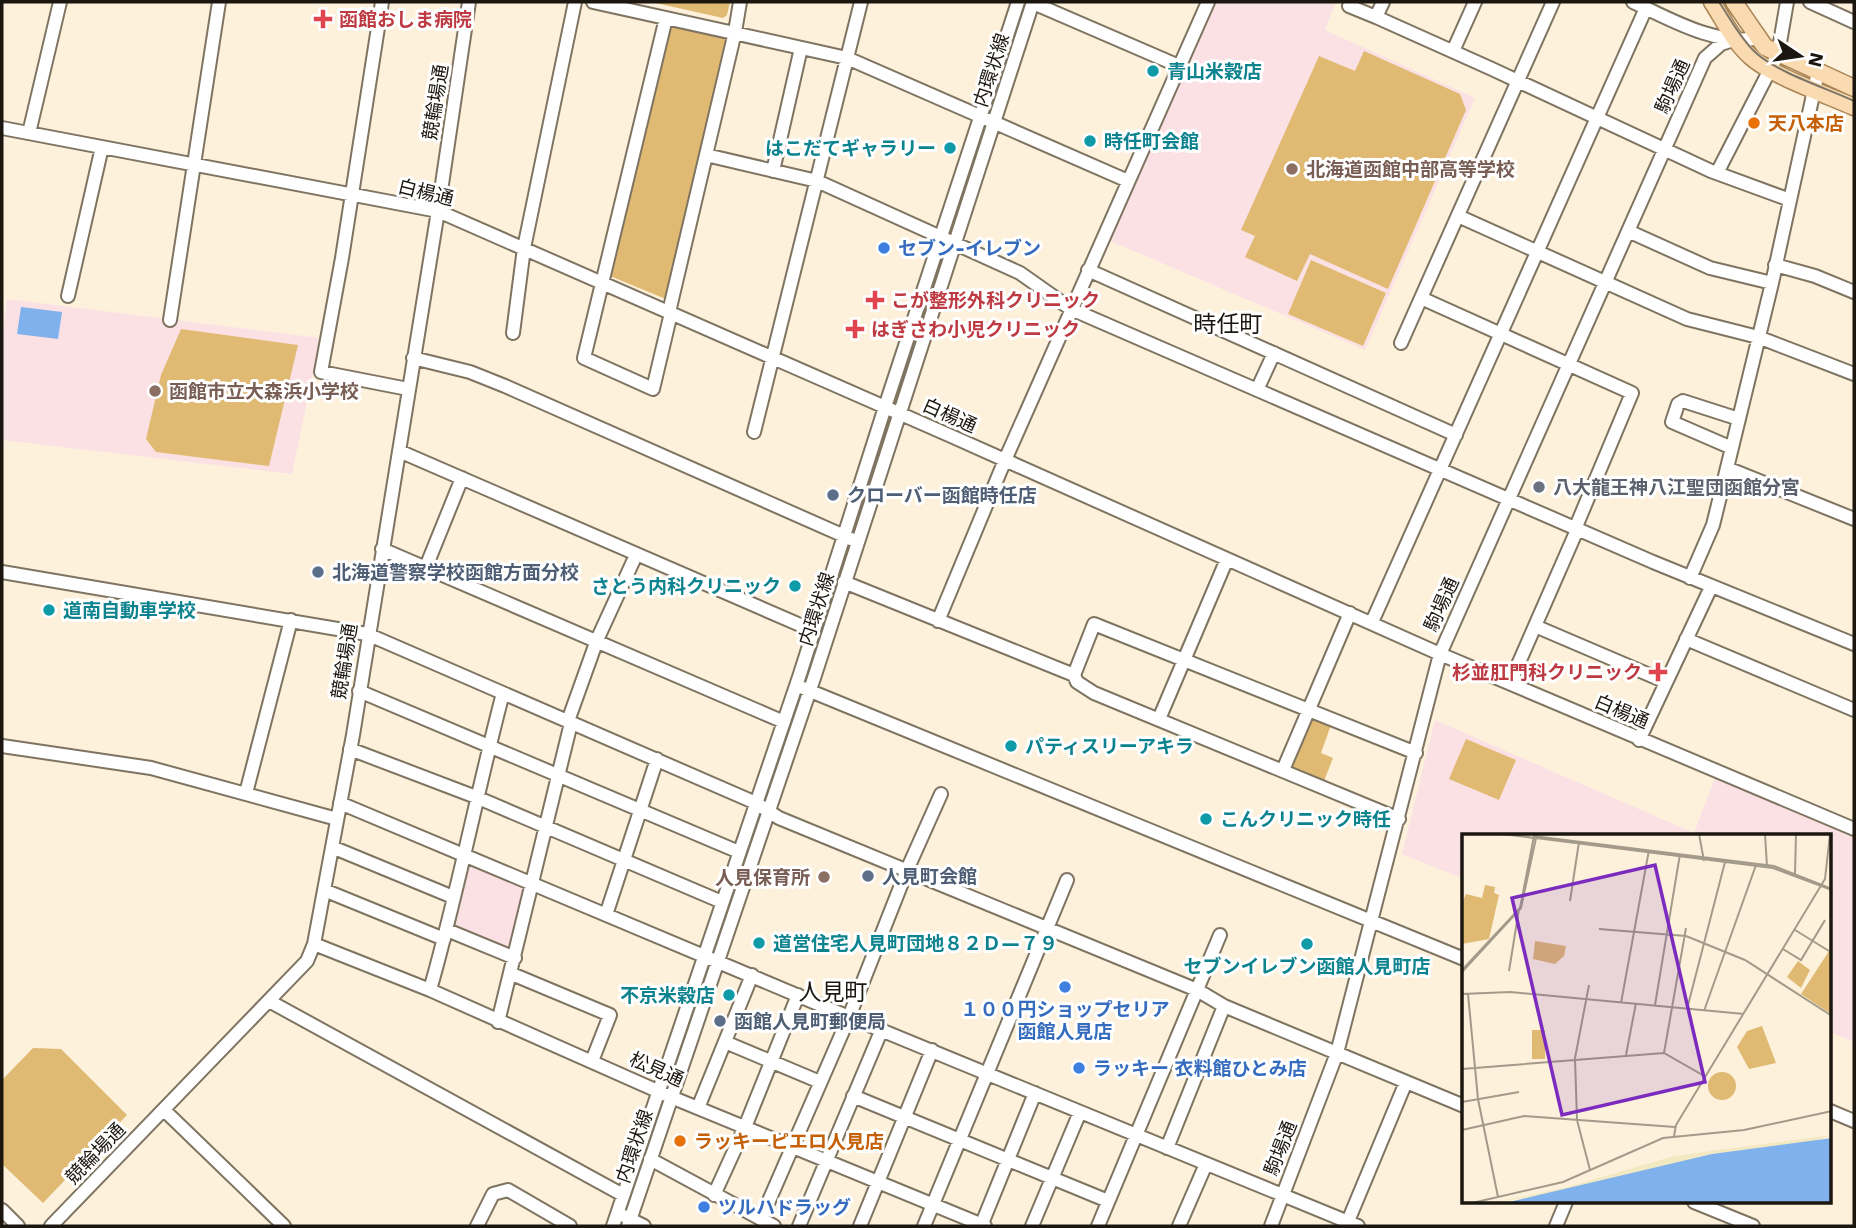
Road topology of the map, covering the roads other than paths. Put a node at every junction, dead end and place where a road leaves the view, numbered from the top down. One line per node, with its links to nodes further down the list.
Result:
1 (60, 2): 43 (street)
2 (219, 2): 47 (street)
3 (382, 2): 52 (street)
4 (470, 2): 54 (street, 競輪場通)
5 (575, 2): 59 (street)
6 (593, 2): 23 (street)
7 (740, 2): 25 (street)
8 (861, 2): 31 (street)
9 (1018, 2): 39 (street, 内環状線)
10 (1033, 2): 32 (street); 41 (street, 内環状線)
11 (1208, 2): 32 (street)
12 (1383, 2): 22 (street)
13 (1475, 2): 29 (street)
14 (1553, 2): 35 (street)
15 (1633, 2): 21 (street)
16 (1712, 2): 27 (main road)
17 (1734, 2): 26 (main road)
18 (1810, 2): 24 (street)
19 (1785, 4): 30 (street)
20 (1349, 6): 22 (street)
21 (1646, 8): 27 (street); 40 (street)
22 (1376, 17): 29 (street)
23 (666, 18): 25 (street); 64 (street)
24 (1854, 22)
25 (735, 32): 28 (street); 46 (street)
26 (1758, 38): 27 (street); 30 (main road)
27 (1736, 39): 33 (main road); 45 (street, 駒場通)
28 (802, 48): 31 (street); 48 (street)
29 (1453, 51): 35 (street)
30 (1778, 54): 33 (street); 34 (main road)
31 (847, 58): 39 (street); 50 (street)
32 (1179, 66): 51 (street)
33 (1769, 69): 37 (main road); 49 (street)
34 (1818, 72): 36 (main road); 37 (street)
35 (1518, 82): 40 (street); 55 (street)
36 (1854, 88)
37 (1814, 89): 38 (main road); 53 (street)
38 (1854, 107)
39 (981, 117): 41 (street); 57 (street, 内環状線)
40 (1596, 118): 45 (street); 60 (street)
41 (994, 123): 51 (street); 58 (street, 内環状線)
42 (2, 128): 43 (street, 白楊通)
43 (29, 134): 44 (street, 白楊通)
44 (102, 147): 47 (street, 白楊通); 67 (street)
45 (1665, 149): 49 (street); 56 (street, 駒場通)
46 (706, 155): 48 (street); 70 (street)
47 (193, 165): 52 (street, 白楊通); 71 (street)
48 (773, 171): 50 (street)
49 (1717, 173): 53 (street)
50 (817, 181): 57 (street); 78 (street)
51 (1128, 181): 62 (street)
52 (351, 195): 54 (street, 白楊通); 81 (street)
53 (1790, 200): 61 (street)
54 (438, 211): 59 (street, 白楊通); 77 (street, 競輪場通)
55 (1458, 216): 60 (street); 68 (street)
56 (1628, 231): 63 (street, 駒場通); 65 (street)
57 (941, 238): 58 (street); 83 (street, 内環状線)
58 (955, 243): 69 (street); 84 (street, 内環状線)
59 (524, 248): 64 (street, 白楊通); 72 (street)
60 (1536, 250): 63 (street); 73 (street)
61 (1775, 265): 65 (street); 66 (street)
62 (1088, 270): 69 (street); 76 (street)
63 (1605, 281): 74 (street); 79 (street, 駒場通)
64 (601, 282): 70 (street, 白楊通); 70 (street)
65 (1772, 282): 74 (street)
66 (1854, 292)
67 (68, 296)
68 (1421, 298): 73 (street); 75 (street)
69 (1071, 309): 82 (street); 90 (street)
70 (670, 313): 78 (street, 白楊通)
71 (170, 320)
72 (513, 333)
73 (1500, 334): 79 (street); 87 (street)
74 (1758, 337): 80 (street); 85 (street)
75 (1401, 343)
76 (1274, 353): 82 (street); 87 (street)
77 (413, 358): 81 (street, 競輪場通); 97 (street)
78 (772, 358): 83 (street, 白楊通); 86 (street)
79 (1569, 365): 94 (street, 駒場通); 96 (street)
80 (1854, 374)
81 (408, 389): 89 (street, 競輪場通)
82 (1257, 390): 92 (street)
83 (885, 407): 84 (street, 白楊通); 97 (street, 内環状線)
84 (899, 413): 90 (street, 白楊通); 98 (street, 内環状線)
85 (1739, 419): 88 (street); 88 (street)
86 (754, 432)
87 (1456, 435): 92 (street)
88 (1732, 448): 91 (street)
89 (399, 451): 93 (street); 99 (street, 競輪場通)
90 (1004, 460): 101 (street, 白楊通); 109 (street)
91 (1727, 468): 95 (street); 104 (street)
92 (1440, 469): 94 (street); 110 (street)
93 (461, 478): 100 (street); 102 (street)
94 (1508, 499): 96 (street); 117 (street, 駒場通)
95 (1854, 519)
96 (1576, 529): 104 (street); 111 (street)
97 (844, 536): 98 (street); 112 (street, 内環状線)
98 (858, 541): 105 (street, 内環状線)
99 (382, 549): 102 (street); 113 (street, 競輪場通)
100 (636, 555): 112 (street); 115 (street)
101 (1227, 559): 107 (street, 白楊通); 118 (street)
102 (426, 567): 115 (street)
103 (2, 572): 108 (street)
104 (1690, 578): 106 (street)
105 (845, 582): 109 (street); 124 (street, 内環状線)
106 (1711, 587): 114 (street); 116 (street)
107 (1350, 613): 110 (street, 白楊通); 126 (street)
108 (291, 620): 113 (street); 139 (street)
109 (937, 621): 119 (street)
110 (1372, 622): 117 (street, 白楊通)
111 (1535, 626): 120 (street); 121 (street)
112 (814, 631): 122 (street, 内環状線)
113 (368, 635): 123 (street, 競輪場通); 125 (street)
114 (1686, 639): 120 (street); 127 (street)
115 (597, 640): 129 (street); 130 (street)
116 (1854, 644)
117 (1440, 654): 121 (street, 白楊通); 135 (street, 駒場通)
118 (1182, 660): 119 (street); 126 (street); 128 (street)
119 (1074, 675): 128 (street)
120 (1666, 682): 131 (street)
121 (1510, 683): 131 (street, 白楊通)
122 (796, 686): 124 (street); 130 (street, 内環状線)
123 (359, 691): 132 (street); 134 (street, 競輪場通)
124 (809, 691): 145 (street, 内環状線); 161 (street)
125 (503, 693): 129 (street); 132 (street)
126 (1308, 710): 135 (street); 137 (street)
127 (1854, 710)
128 (1159, 719): 137 (street)
129 (569, 722): 136 (street); 138 (street)
130 (784, 722): 143 (street, 内環状線)
131 (1639, 740): 149 (street, 白楊通)
132 (490, 745): 138 (street); 141 (street)
133 (2, 746): 139 (street)
134 (350, 749): 141 (street); 142 (street, 競輪場通)
135 (1416, 753): 147 (street, 駒場通)
136 (657, 759): 143 (street); 144 (street)
137 (1283, 770): 147 (street)
138 (557, 776): 144 (street); 148 (street)
139 (246, 793): 146 (street)
140 (941, 794): 154 (street)
141 (476, 797): 148 (street); 152 (street)
142 (340, 803): 146 (street, 競輪場通); 152 (street)
143 (756, 803): 145 (street); 151 (street, 内環状線)
144 (640, 811): 151 (street); 153 (street)
145 (768, 811): 154 (street); 169 (street, 内環状線)
146 (337, 819): 150 (street, 競輪場通)
147 (1399, 819): 161 (street, 駒場通)
148 (545, 828): 153 (street); 156 (street)
149 (1854, 829)
150 (332, 847): 157 (street, 競輪場通); 158 (street)
151 (739, 852): 159 (street, 内環状線)
152 (464, 855): 156 (street); 158 (street)
153 (624, 862): 159 (street); 160 (street)
154 (907, 870): 162 (street); 177 (street)
155 (1067, 880): 162 (street)
156 (532, 883): 160 (street); 167 (street)
157 (324, 890): 163 (street); 165 (street, 競輪場通)
158 (453, 897): 163 (street)
159 (722, 902): 166 (street, 内環状線)
160 (606, 915): 166 (street)
161 (1372, 921): 168 (street); 182 (street, 駒場通)
162 (1047, 929): 173 (street); 185 (street)
163 (446, 934): 167 (street); 172 (street)
164 (1220, 935): 173 (street)
165 (314, 944): 172 (street, 松見通); 175 (street, 競輪場通)
166 (704, 955): 169 (street); 188 (street, 内環状線)
167 (515, 958): 170 (street)
168 (1462, 959)
169 (717, 960): 171 (street); 191 (street, 内環状線)
170 (512, 974): 178 (street); 183 (street)
171 (752, 975): 174 (street); 180 (street)
172 (430, 990): 178 (street, 松見通)
173 (1197, 990): 176 (street); 200 (street)
174 (798, 995): 177 (street); 184 (street)
175 (269, 1001): 194 (street, 競輪場通); 210 (street)
176 (1224, 1006): 182 (street); 203 (street)
177 (849, 1017): 179 (street); 186 (street)
178 (498, 1022): 183 (street, 松見通)
179 (882, 1029): 181 (street); 190 (street)
180 (725, 1042): 184 (street); 193 (street)
181 (932, 1050): 185 (street); 197 (street)
182 (1337, 1053): 187 (street); 212 (street, 駒場通)
183 (592, 1061): 188 (street, 松見通)
184 (771, 1062): 186 (street); 199 (street)
185 (987, 1073): 189 (street); 201 (street)
186 (820, 1082): 202 (street)
187 (1406, 1082): 192 (street); 221 (street)
188 (658, 1091): 191 (street, 松見通); 210 (street, 内環状線)
189 (1035, 1093): 195 (street); 206 (street)
190 (853, 1096): 197 (street); 205 (street)
191 (671, 1097): 193 (street, 松見通); 204 (street, 内環状線)
192 (1462, 1105)
193 (698, 1108): 199 (street, 松見通)
194 (164, 1110): 223 (street, 競輪場通); 224 (street)
195 (1080, 1112): 200 (street); 208 (street)
196 (1832, 1112): 198 (street)
197 (904, 1116): 201 (street); 209 (street)
198 (1854, 1121)
199 (745, 1127): 202 (street, 松見通); 211 (street)
200 (1135, 1135): 203 (street); 213 (street)
201 (960, 1140): 206 (street); 216 (street)
202 (792, 1147): 205 (street, 松見通); 219 (street)
203 (1167, 1148): 207 (street)
204 (650, 1160): 211 (street); 220 (street, 内環状線)
205 (825, 1160): 209 (street, 松見通); 230 (street)
206 (1009, 1160): 208 (street); 233 (street)
207 (1206, 1164): 212 (street); 236 (street)
208 (1053, 1178): 213 (street); 234 (street)
209 (877, 1182): 216 (street, 松見通); 231 (street)
210 (624, 1195): 218 (street, 内環状線)
211 (714, 1195): 219 (street)
212 (1283, 1196): 221 (street); 237 (street, 駒場通)
213 (1108, 1201): 235 (street)
214 (1565, 1204): 238 (street)
215 (1699, 1204): 239 (street)
216 (933, 1205): 232 (street); 233 (street, 松見通)
217 (2, 1210): 222 (street)
218 (618, 1212): 220 (street); 227 (street, 内環状線)
219 (761, 1219): 229 (street)
220 (629, 1222): 228 (street)
221 (1351, 1225)
222 (18, 1226)
223 (51, 1226)
224 (284, 1226)
225 (477, 1226): 226 (street)
226 (570, 1226)
227 (613, 1226)
228 (644, 1226)
229 (774, 1226)
230 (799, 1226)
231 (860, 1226)
232 (924, 1226)
233 (983, 1226)
234 (1032, 1226)
235 (1098, 1226)
236 (1179, 1226)
237 (1271, 1226)
238 (1556, 1226)
239 (1753, 1226)

